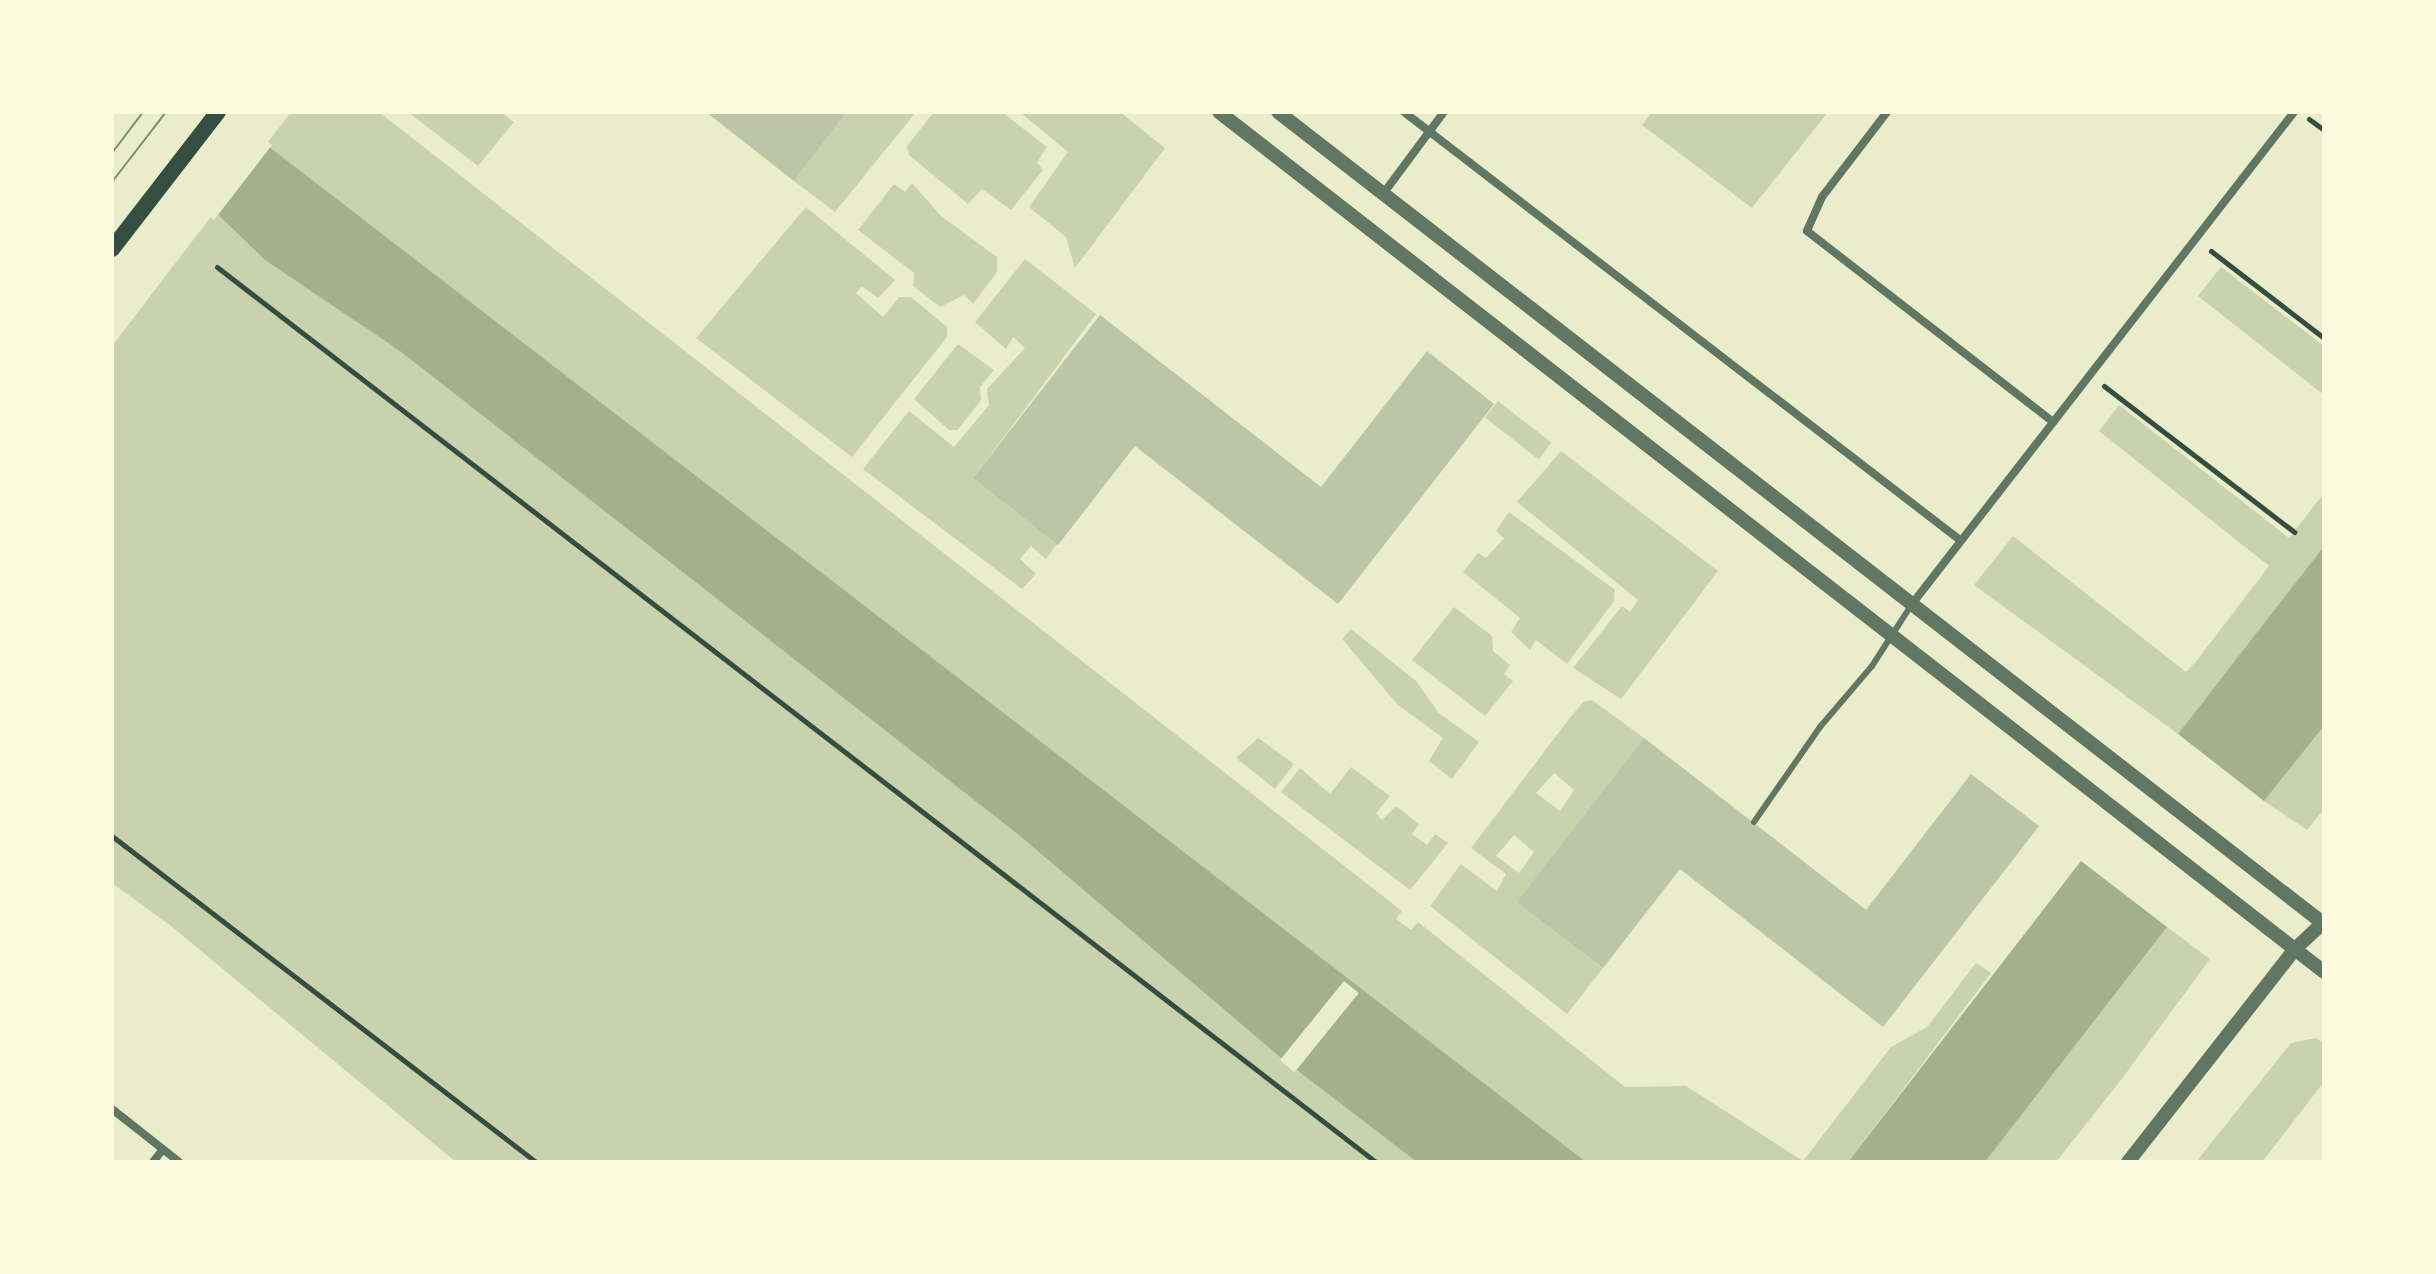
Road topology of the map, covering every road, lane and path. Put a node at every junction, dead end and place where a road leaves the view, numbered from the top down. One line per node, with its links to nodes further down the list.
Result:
1 (218, 112): 11 (main road)
2 (1219, 112): 19 (street)
3 (1278, 112): 9 (street)
4 (1404, 112): 8 (street)
5 (1444, 112): 8 (street)
6 (1887, 112): 15 (street)
7 (2294, 112): 10 (street)
8 (1429, 131): 9 (street); 17 (street)
9 (1383, 194): 18 (street)
10 (2196, 239): 13 (path); 14 (street)
11 (112, 249)
12 (217, 267): 30 (path)
13 (2324, 338)
14 (2090, 375): 15 (street); 16 (path)
15 (2053, 422): 17 (street)
16 (2294, 532)
17 (1960, 540): 18 (street)
18 (1912, 604): 19 (lane); 22 (street)
19 (1890, 633): 20 (lane); 23 (street)
20 (1754, 822)
21 (112, 836): 29 (path)
22 (2324, 923): 23 (street)
23 (2295, 949): 24 (street); 31 (street)
24 (2324, 972)
25 (112, 1109): 26 (street)
26 (163, 1149): 27 (street); 28 (street)
27 (153, 1162)
28 (179, 1162)
29 (536, 1162)
30 (1376, 1162)
31 (2128, 1162)

